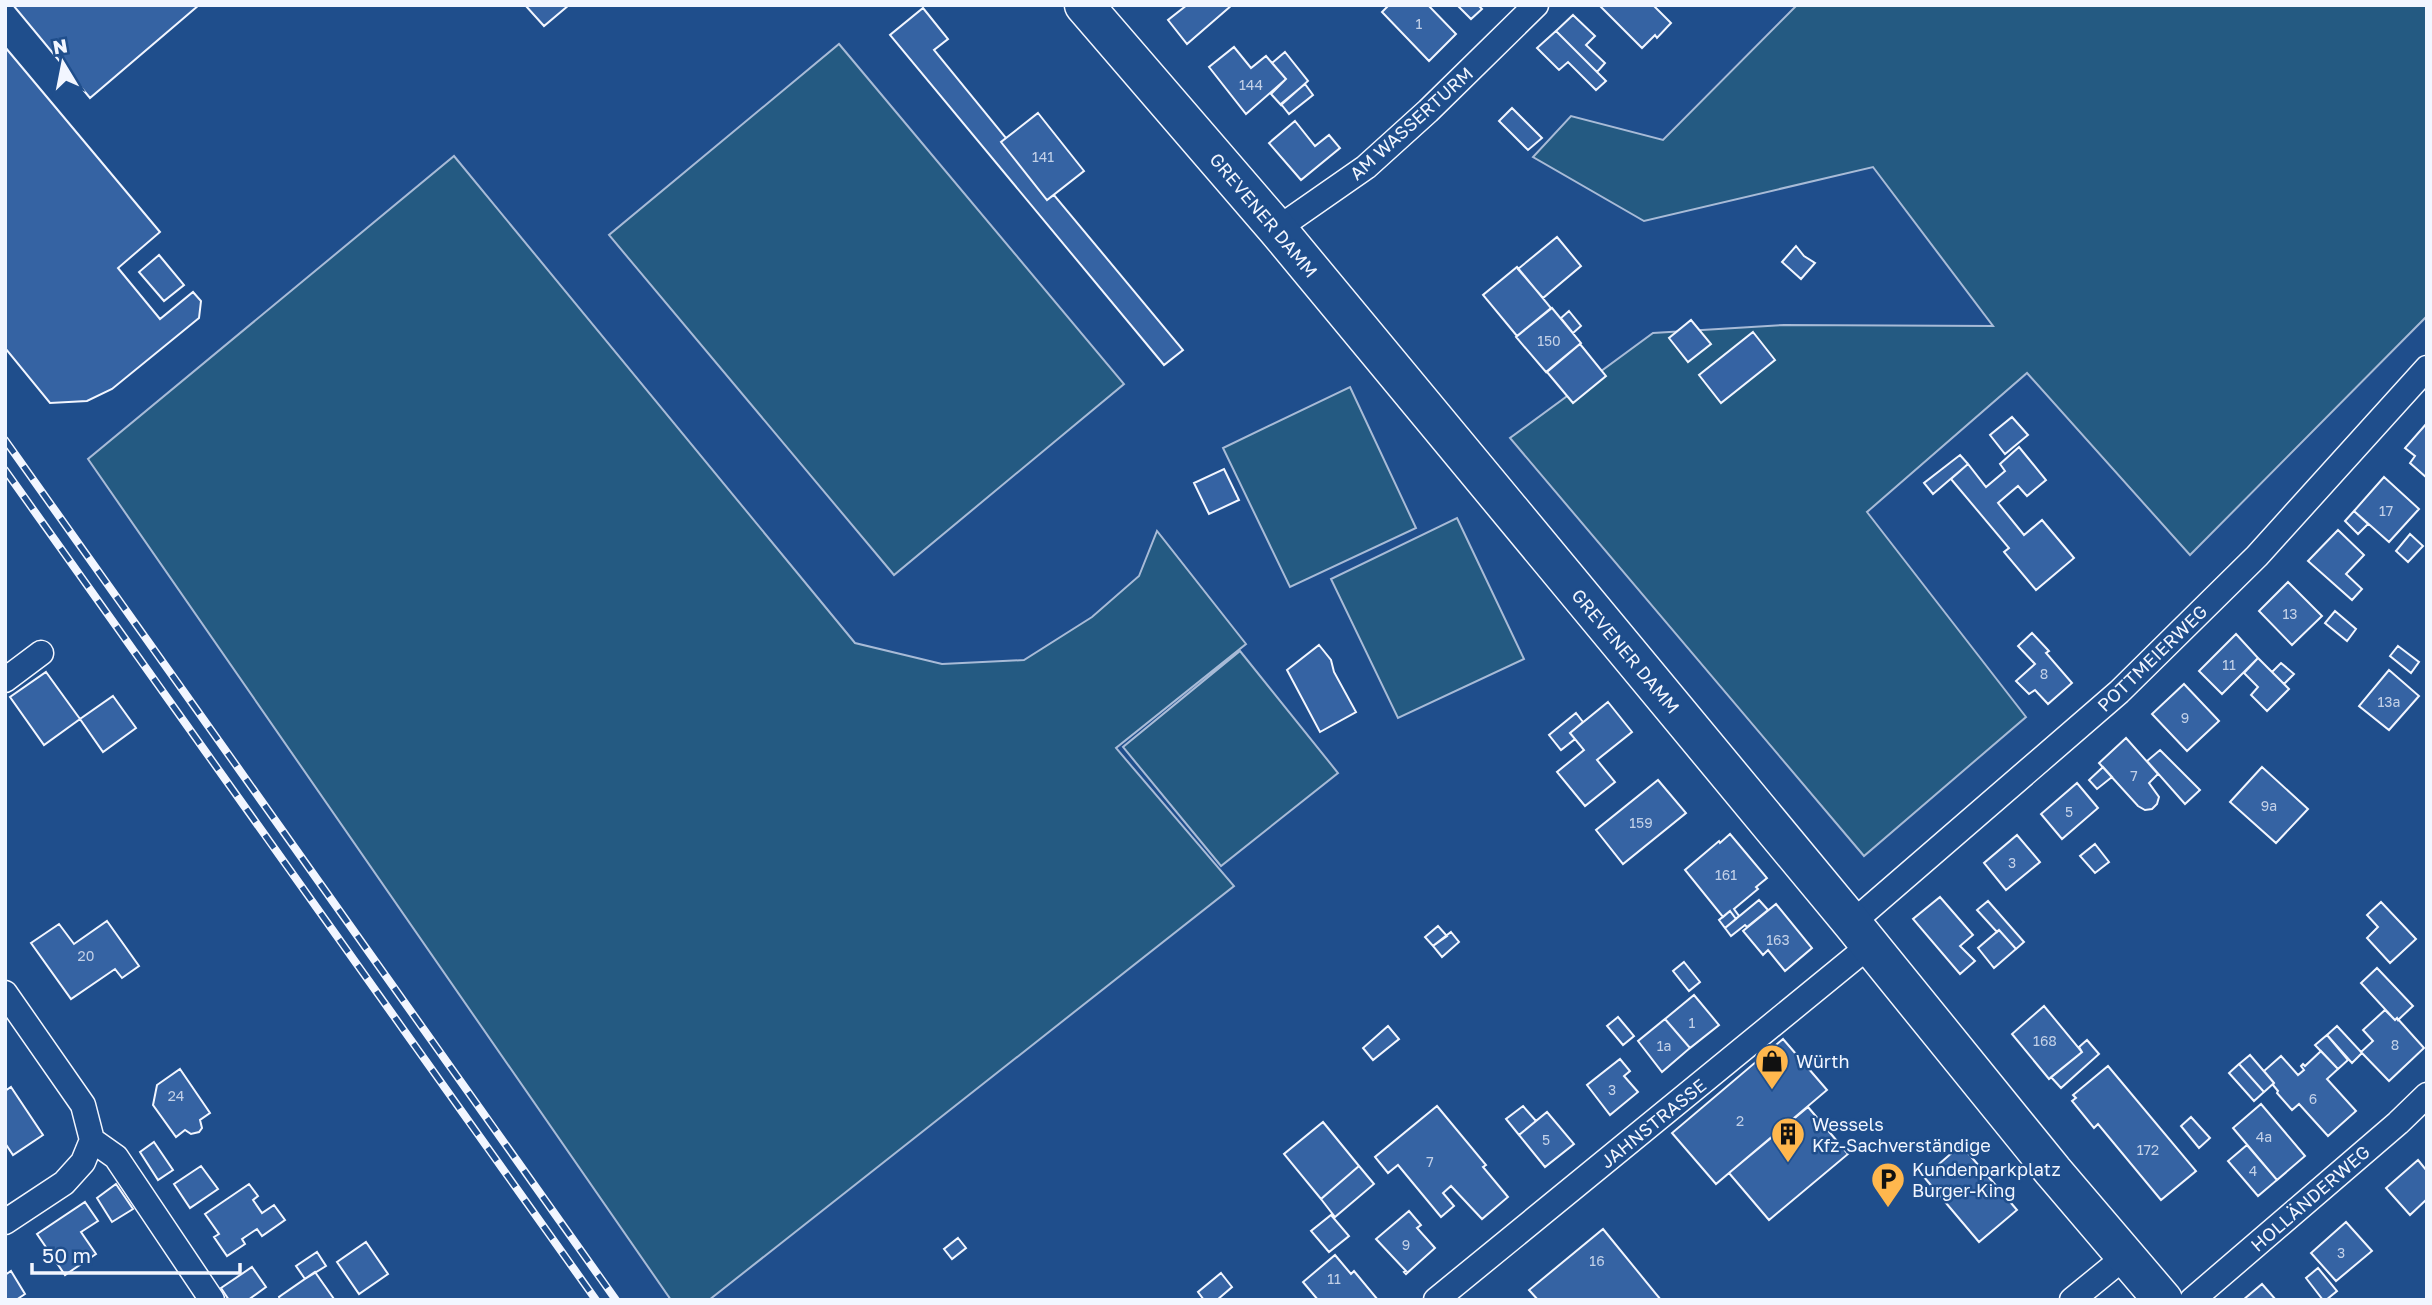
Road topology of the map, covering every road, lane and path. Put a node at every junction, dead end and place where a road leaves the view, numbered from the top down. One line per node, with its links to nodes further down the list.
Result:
1 (1084, 5): 3 (main road, GREVENER DAMM)
2 (1536, 5): 3 (street, AM WASSERTURM)
3 (1277, 229): 7 (main road, GREVENER DAMM)
4 (2427, 368): 7 (street, POTTMEIERWEG)
5 (41, 653): 6 (street)
6 (5, 680)
7 (1861, 934): 12 (main road, GREVENER DAMM); 14 (street, JAHNSTRASSE)
8 (5, 993): 10 (street)
9 (2427, 1095): 17 (street, HOLLÄNDERWEG)
10 (92, 1140): 11 (street); 13 (street)
11 (5, 1222)
12 (2127, 1255): 15 (street); 16 (main road, GREVENER DAMM)
13 (212, 1300)
14 (1436, 1300)
15 (2072, 1300)
16 (2163, 1300)
17 (2192, 1300)

